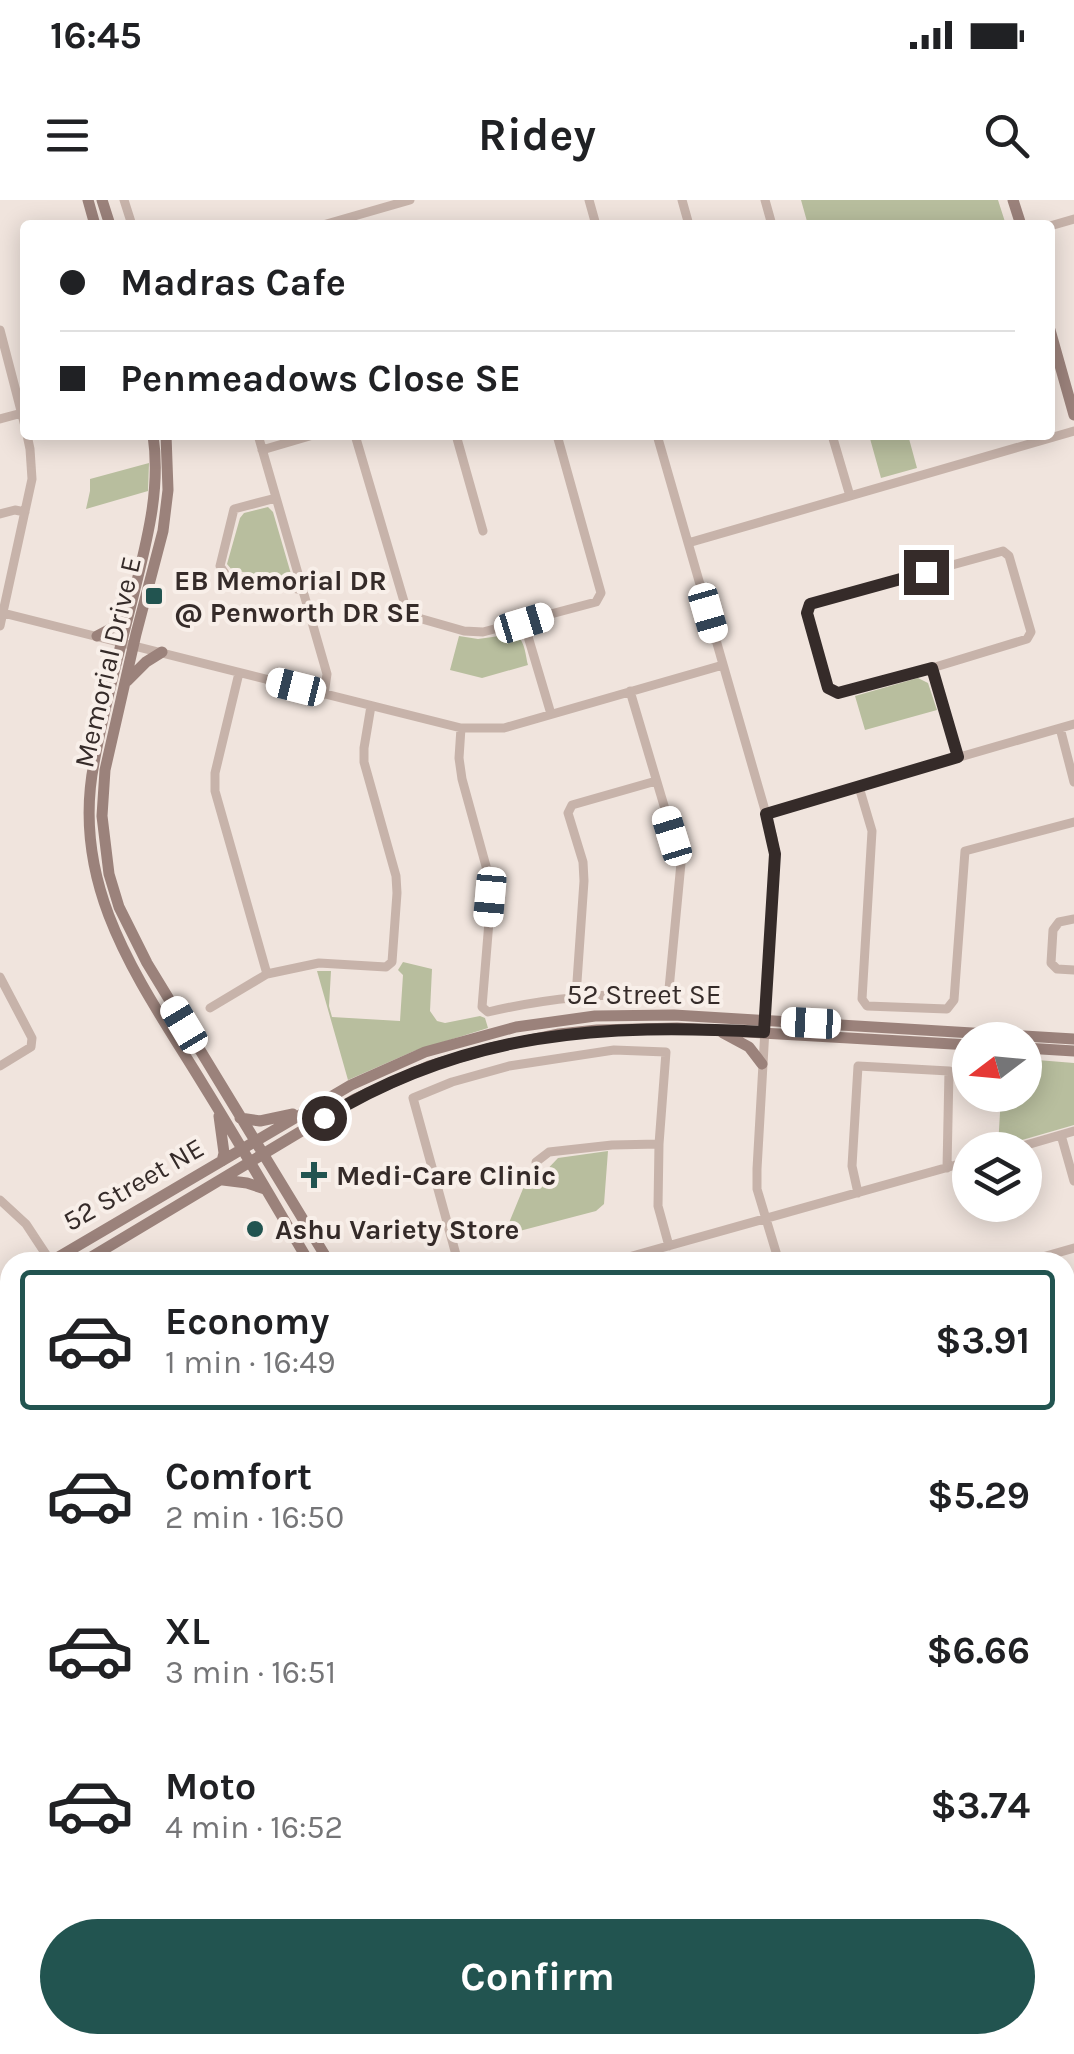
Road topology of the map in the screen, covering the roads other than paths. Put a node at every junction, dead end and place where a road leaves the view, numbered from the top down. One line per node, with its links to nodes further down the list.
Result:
1 (410, 200): 2 (street)
2 (340, 220)
3 (0, 330): 5 (street)
4 (1055, 348): 6 (main road)
5 (20, 405)
6 (1074, 415)
7 (28, 440): 21 (street)
8 (153, 440): 26 (main road, Memorial Drive E)
9 (166, 440): 31 (main road, Memorial Drive E)
10 (259, 440): 18 (street)
11 (296, 440): 18 (street)
12 (357, 440): 28 (street)
13 (457, 440): 23 (street)
14 (557, 440): 28 (street)
15 (658, 440): 24 (street)
16 (833, 440): 19 (street)
17 (1043, 440): 19 (street)
18 (262, 450): 20 (street)
19 (850, 496): 24 (street)
20 (276, 498): 25 (street); 25 (street)
21 (25, 512): 22 (street); 27 (street)
22 (0, 514)
23 (483, 530)
24 (688, 543): 33 (street)
25 (302, 590): 38 (street)
26 (130, 608): 30 (main road); 31 (main road, Memorial Drive E)
27 (3, 613): 29 (street); 30 (street)
28 (524, 623): 40 (street)
29 (0, 626)
30 (97, 636): 31 (street)
31 (128, 644): 32 (street); 36 (main road, Memorial Drive E); 64 (main road, Memorial Drive E)
32 (162, 652): 35 (street); 36 (main road)
33 (723, 665): 37 (street); 48 (street)
34 (932, 668): 34 (street); 44 (street)
35 (239, 673): 38 (street); 52 (street)
36 (126, 681): 66 (main road, Memorial Drive E)
37 (630, 691): 40 (street); 45 (street)
38 (324, 694): 39 (street)
39 (371, 706): 42 (street); 52 (street)
40 (551, 714): 42 (street)
41 (1074, 724): 43 (street)
42 (461, 728): 54 (street)
43 (1060, 728): 44 (street); 46 (street)
44 (958, 757): 47 (street)
45 (656, 781): 54 (street); 54 (street)
46 (1074, 782)
47 (858, 787): 48 (street); 49 (street)
48 (766, 814): 56 (street)
49 (1074, 822)
50 (1074, 919): 51 (street)
51 (1074, 970)
52 (268, 974): 55 (street)
53 (0, 978): 63 (street)
54 (576, 996)
55 (210, 1008)
56 (765, 1026): 57 (main road, 52 Street SE); 58 (main road, 52 Street SE); 59 (main road, 52 Street SE); 62 (street); 65 (main road, 52 Street SE)
57 (715, 1030): 62 (main road); 70 (main road, 52 Street SE)
58 (1074, 1039)
59 (952, 1043)
60 (1042, 1049): 61 (main road)
61 (1074, 1051)
62 (762, 1064): 83 (street)
63 (0, 1066)
64 (218, 1109): 72 (main road, Memorial Drive E); 73 (main road)
65 (302, 1112): 66 (main road); 72 (main road, 52 Street SE)
66 (240, 1118): 72 (main road, Memorial Drive E)
67 (1074, 1132): 68 (street)
68 (1061, 1135): 69 (street); 78 (street)
69 (1042, 1141)
70 (278, 1144): 72 (main road, 52 Street SE); 79 (main road)
71 (659, 1144): 74 (street); 84 (street); 90 (street)
72 (252, 1152): 73 (main road, 52 Street NE); 77 (main road, 52 Street NE); 79 (main road, Memorial Drive E); 80 (main road, Memorial Drive E)
73 (222, 1161): 86 (main road, 52 Street NE)
74 (536, 1162)
75 (952, 1166): 76 (street)
76 (947, 1168): 81 (street); 81 (street)
77 (223, 1180): 80 (main road); 87 (main road, 52 Street NE)
78 (1074, 1181)
79 (280, 1183): 89 (main road, Memorial Drive E)
80 (264, 1190): 88 (main road, Memorial Drive E)
81 (858, 1192): 83 (street)
82 (0, 1200): 85 (street)
83 (766, 1219): 84 (street); 92 (street)
84 (669, 1246): 91 (street)
85 (44, 1252)
86 (68, 1252)
87 (101, 1252)
88 (303, 1252)
89 (323, 1252)
90 (455, 1252)
91 (647, 1252)
92 (775, 1252)

